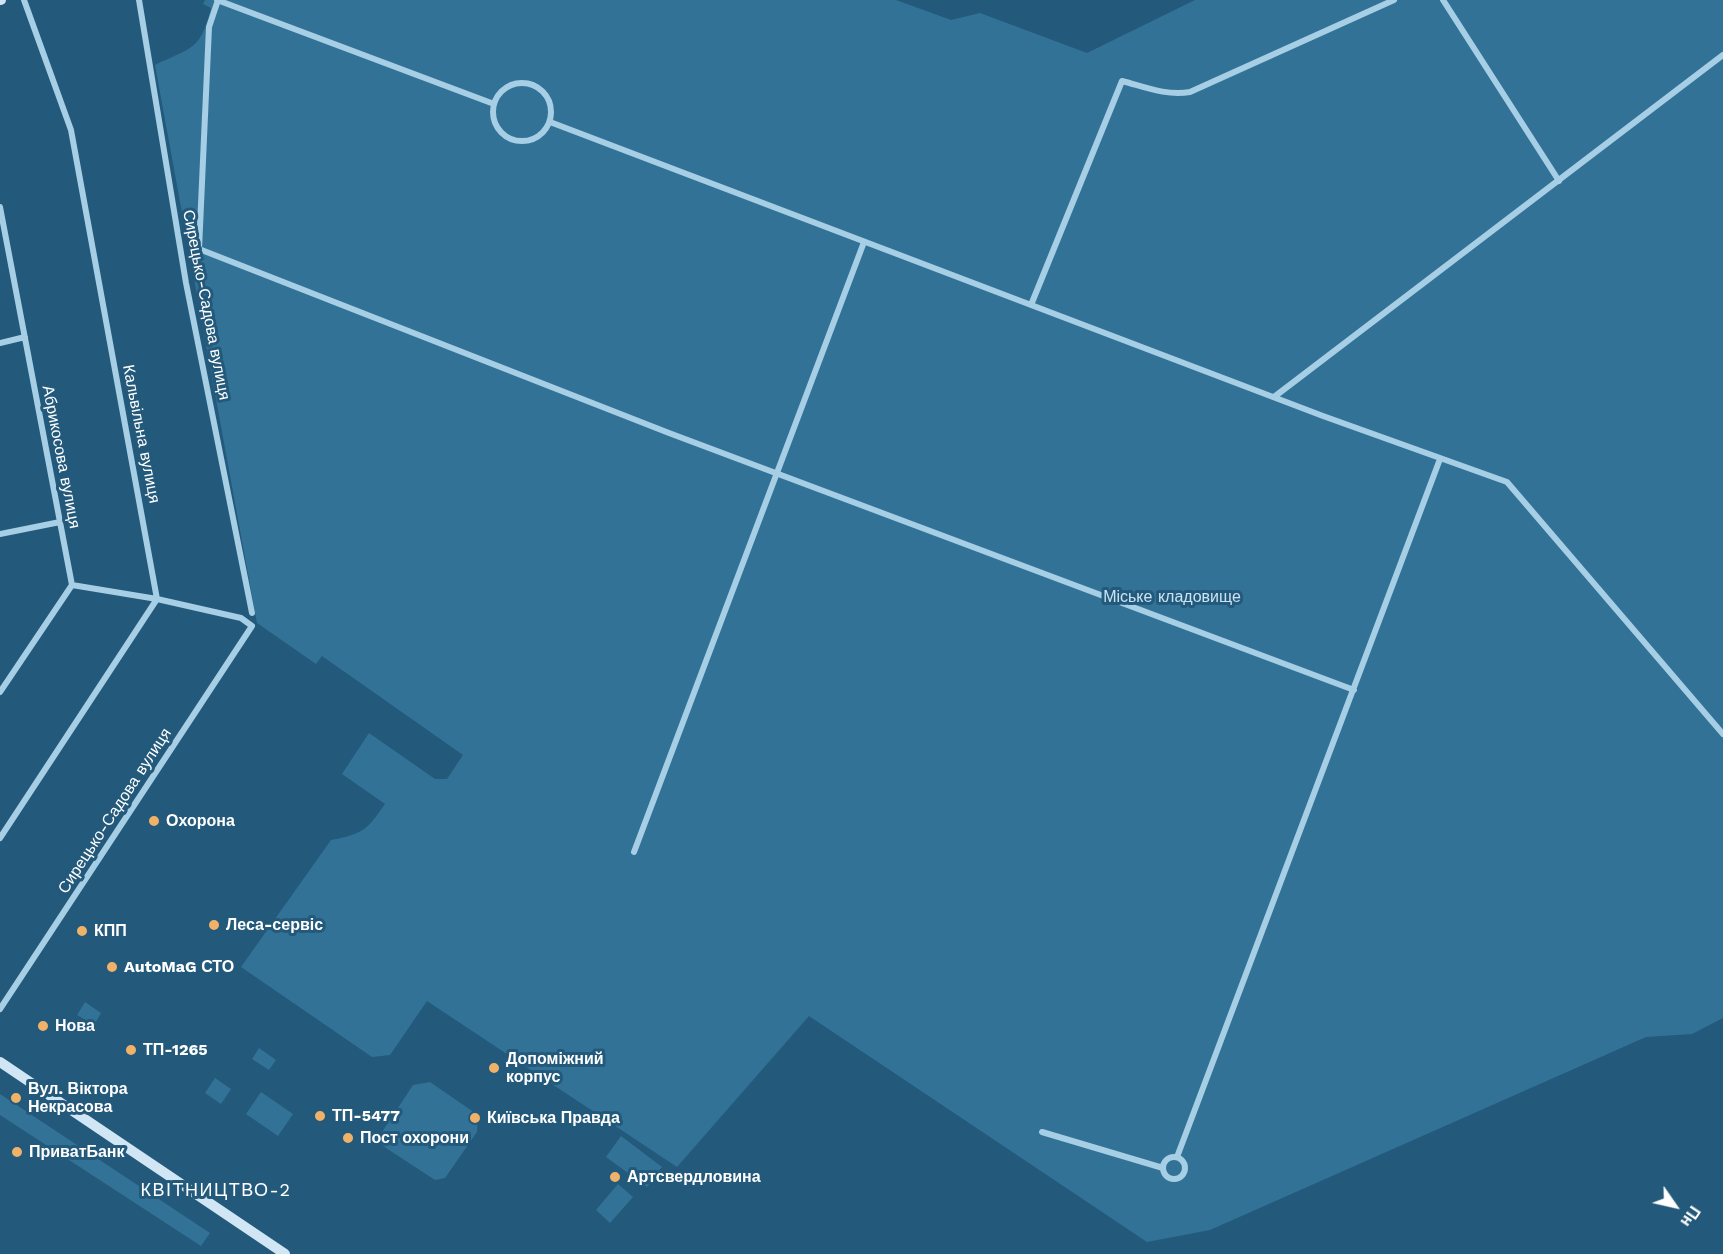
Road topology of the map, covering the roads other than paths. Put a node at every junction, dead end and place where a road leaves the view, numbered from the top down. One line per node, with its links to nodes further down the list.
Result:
1 (24, 0): 21 (street, Кальвільна вулиця)
2 (139, 0): 22 (street, Сирецько-Садова вулиця)
3 (218, 0): 7 (street); 17 (street)
4 (1394, 0): 12 (street)
5 (1443, 0): 9 (street)
6 (1723, 55): 9 (street)
7 (494, 104): 8 (street); 8 (street)
8 (550, 122): 11 (street)
9 (1559, 181): 15 (street)
10 (0, 207): 13 (street, Абрикосова вулиця)
11 (864, 242): 12 (street); 17 (street)
12 (1031, 305): 15 (street)
13 (25, 337): 14 (street); 18 (street, Абрикосова вулиця)
14 (0, 343)
15 (1274, 397): 16 (street)
16 (1440, 459): 23 (street); 25 (street)
17 (778, 473): 23 (street); 27 (street)
18 (60, 522): 19 (street); 20 (street, Абрикосова вулиця)
19 (0, 534)
20 (72, 585): 21 (street); 24 (street)
21 (157, 599): 26 (street); 28 (street, Сирецько-Садова вулиця)
22 (252, 613)
23 (1354, 690): 31 (street)
24 (0, 692)
25 (1723, 734)
26 (0, 838)
27 (634, 852)
28 (0, 1009)
29 (0, 1062): 33 (main road)
30 (1042, 1132): 32 (street)
31 (1177, 1157): 32 (street); 32 (street)
32 (1163, 1168)
33 (285, 1254)

